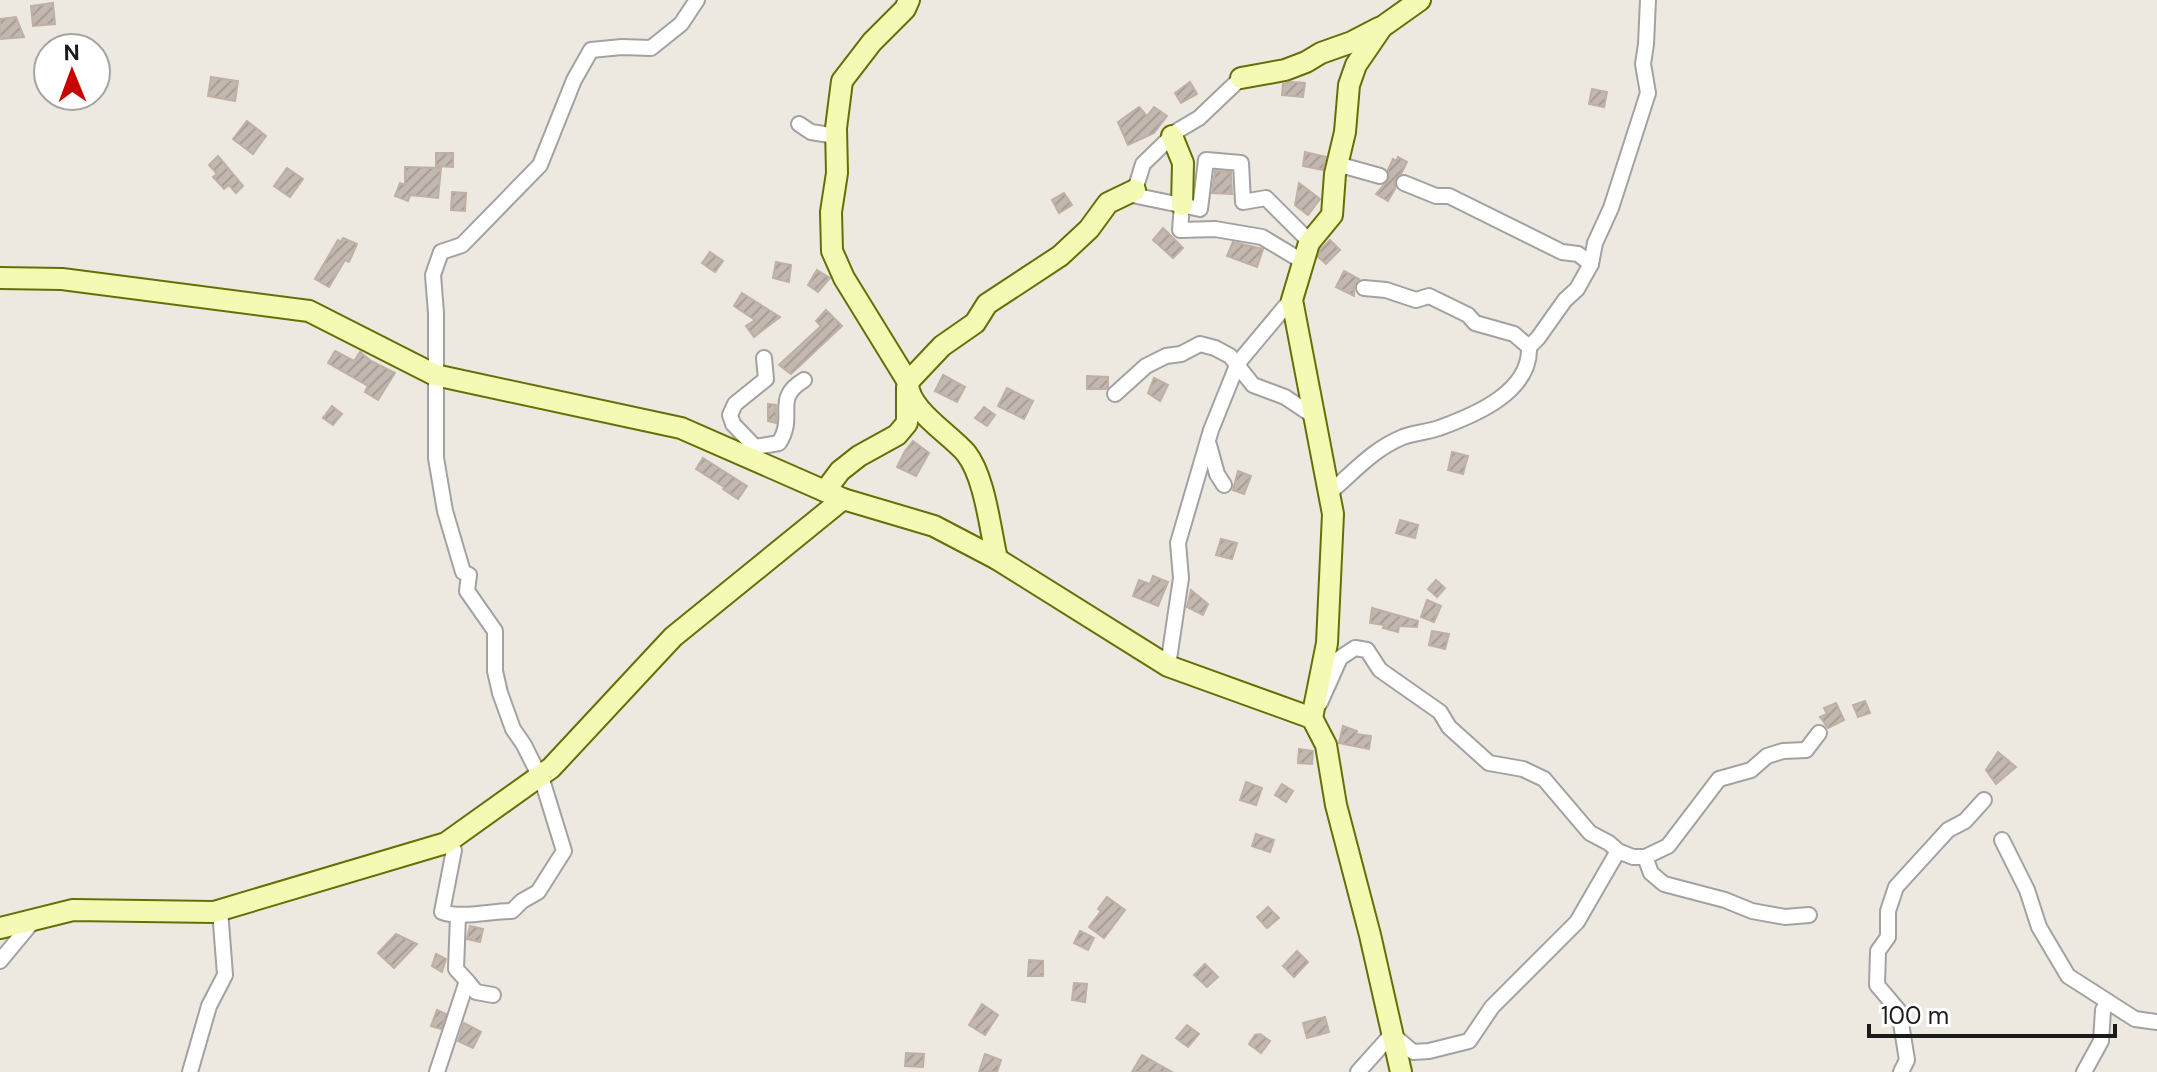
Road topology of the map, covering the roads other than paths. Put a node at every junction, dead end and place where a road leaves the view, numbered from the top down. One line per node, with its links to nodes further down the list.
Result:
1 (697, 0): 23 (street)
2 (909, 0): 8 (street)
3 (1420, 0): 5 (street)
4 (1648, 0): 16 (street)
5 (1382, 27): 6 (street); 10 (street)
6 (1241, 78): 9 (street)
7 (799, 124): 8 (street)
8 (836, 136): 25 (street)
9 (1172, 136): 13 (street); 14 (street)
10 (1337, 164): 11 (street); 15 (street)
11 (1380, 176)
12 (1404, 183): 16 (street)
13 (1135, 190): 14 (street); 25 (street)
14 (1182, 205): 15 (street); 15 (street)
15 (1306, 251): 19 (street)
16 (1591, 264): 20 (street)
17 (0, 278): 23 (street)
18 (1364, 288): 20 (street)
19 (1294, 296): 22 (street); 27 (street)
20 (1529, 347): 31 (street)
21 (764, 358): 29 (street)
22 (1238, 363): 26 (street); 27 (street); 28 (street)
23 (435, 375): 29 (street); 37 (street)
24 (804, 380): 29 (street)
25 (908, 385): 32 (street); 33 (street)
26 (1115, 394)
27 (1315, 417): 31 (street)
28 (1208, 441): 30 (street); 34 (street)
29 (750, 452): 32 (street)
30 (1224, 485)
31 (1329, 493): 35 (street)
32 (834, 495): 33 (street); 37 (street)
33 (997, 559): 34 (street)
34 (1168, 666): 35 (street)
35 (1312, 718): 41 (street); 53 (street)
36 (1819, 733): 42 (street)
37 (540, 777): 40 (street); 45 (street)
38 (1984, 800): 58 (street)
39 (2002, 840): 51 (street)
40 (446, 843): 43 (street); 45 (street)
41 (1618, 851): 42 (street); 53 (street)
42 (1645, 857): 44 (street)
43 (220, 910): 46 (street); 54 (street)
44 (1809, 915)
45 (458, 916): 49 (street)
46 (34, 919): 47 (street); 48 (street)
47 (0, 928)
48 (0, 961)
49 (467, 981): 50 (street); 55 (street)
50 (493, 995)
51 (2108, 1002): 52 (street); 59 (street)
52 (2157, 1022)
53 (1392, 1034): 56 (street); 57 (street)
54 (190, 1072)
55 (437, 1072)
56 (1358, 1072)
57 (1401, 1072)
58 (1901, 1072)
59 (2084, 1072)

